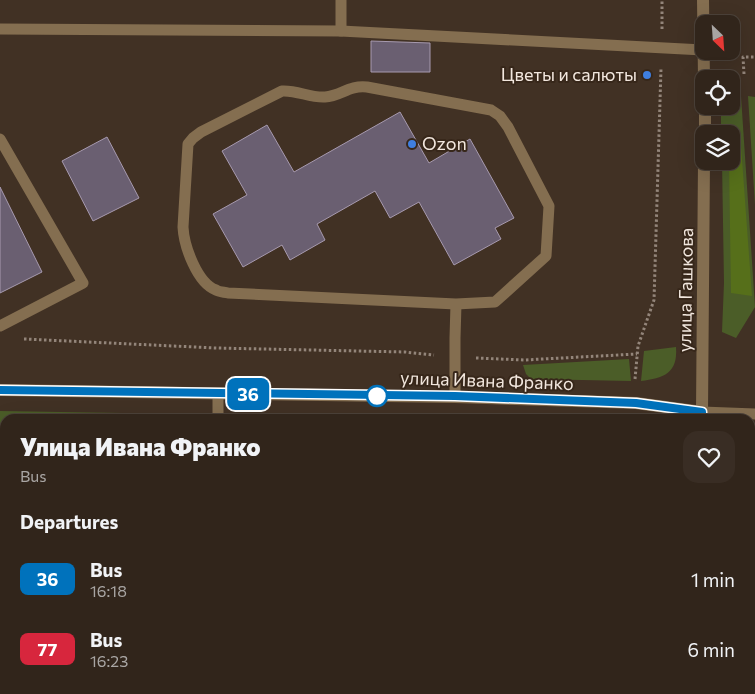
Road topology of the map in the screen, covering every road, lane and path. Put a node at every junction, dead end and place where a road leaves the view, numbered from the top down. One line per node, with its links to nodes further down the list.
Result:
1 (341, 0): 6 (lane)
2 (662, 0): 7 (path)
3 (703, 0): 4 (street)
4 (703, 15)
5 (0, 29): 6 (lane)
6 (341, 31): 7 (lane)
7 (661, 48): 8 (lane); 16 (path)
8 (695, 50)
9 (755, 56): 10 (path)
10 (744, 74)
11 (0, 139): 14 (lane)
12 (704, 170): 24 (street, улица Гашкова)
13 (456, 304): 13 (lane); 17 (lane)
14 (0, 326)
15 (20, 339): 17 (path)
16 (637, 354): 17 (path); 18 (path)
17 (455, 356): 21 (lane)
18 (635, 379)
19 (0, 390): 20 (street, улица Ивана Франко)
20 (218, 394): 21 (street, улица Ивана Франко); 22 (lane)
21 (455, 396): 23 (street, улица Ивана Франко)
22 (218, 414)
23 (696, 414)
24 (702, 414)

